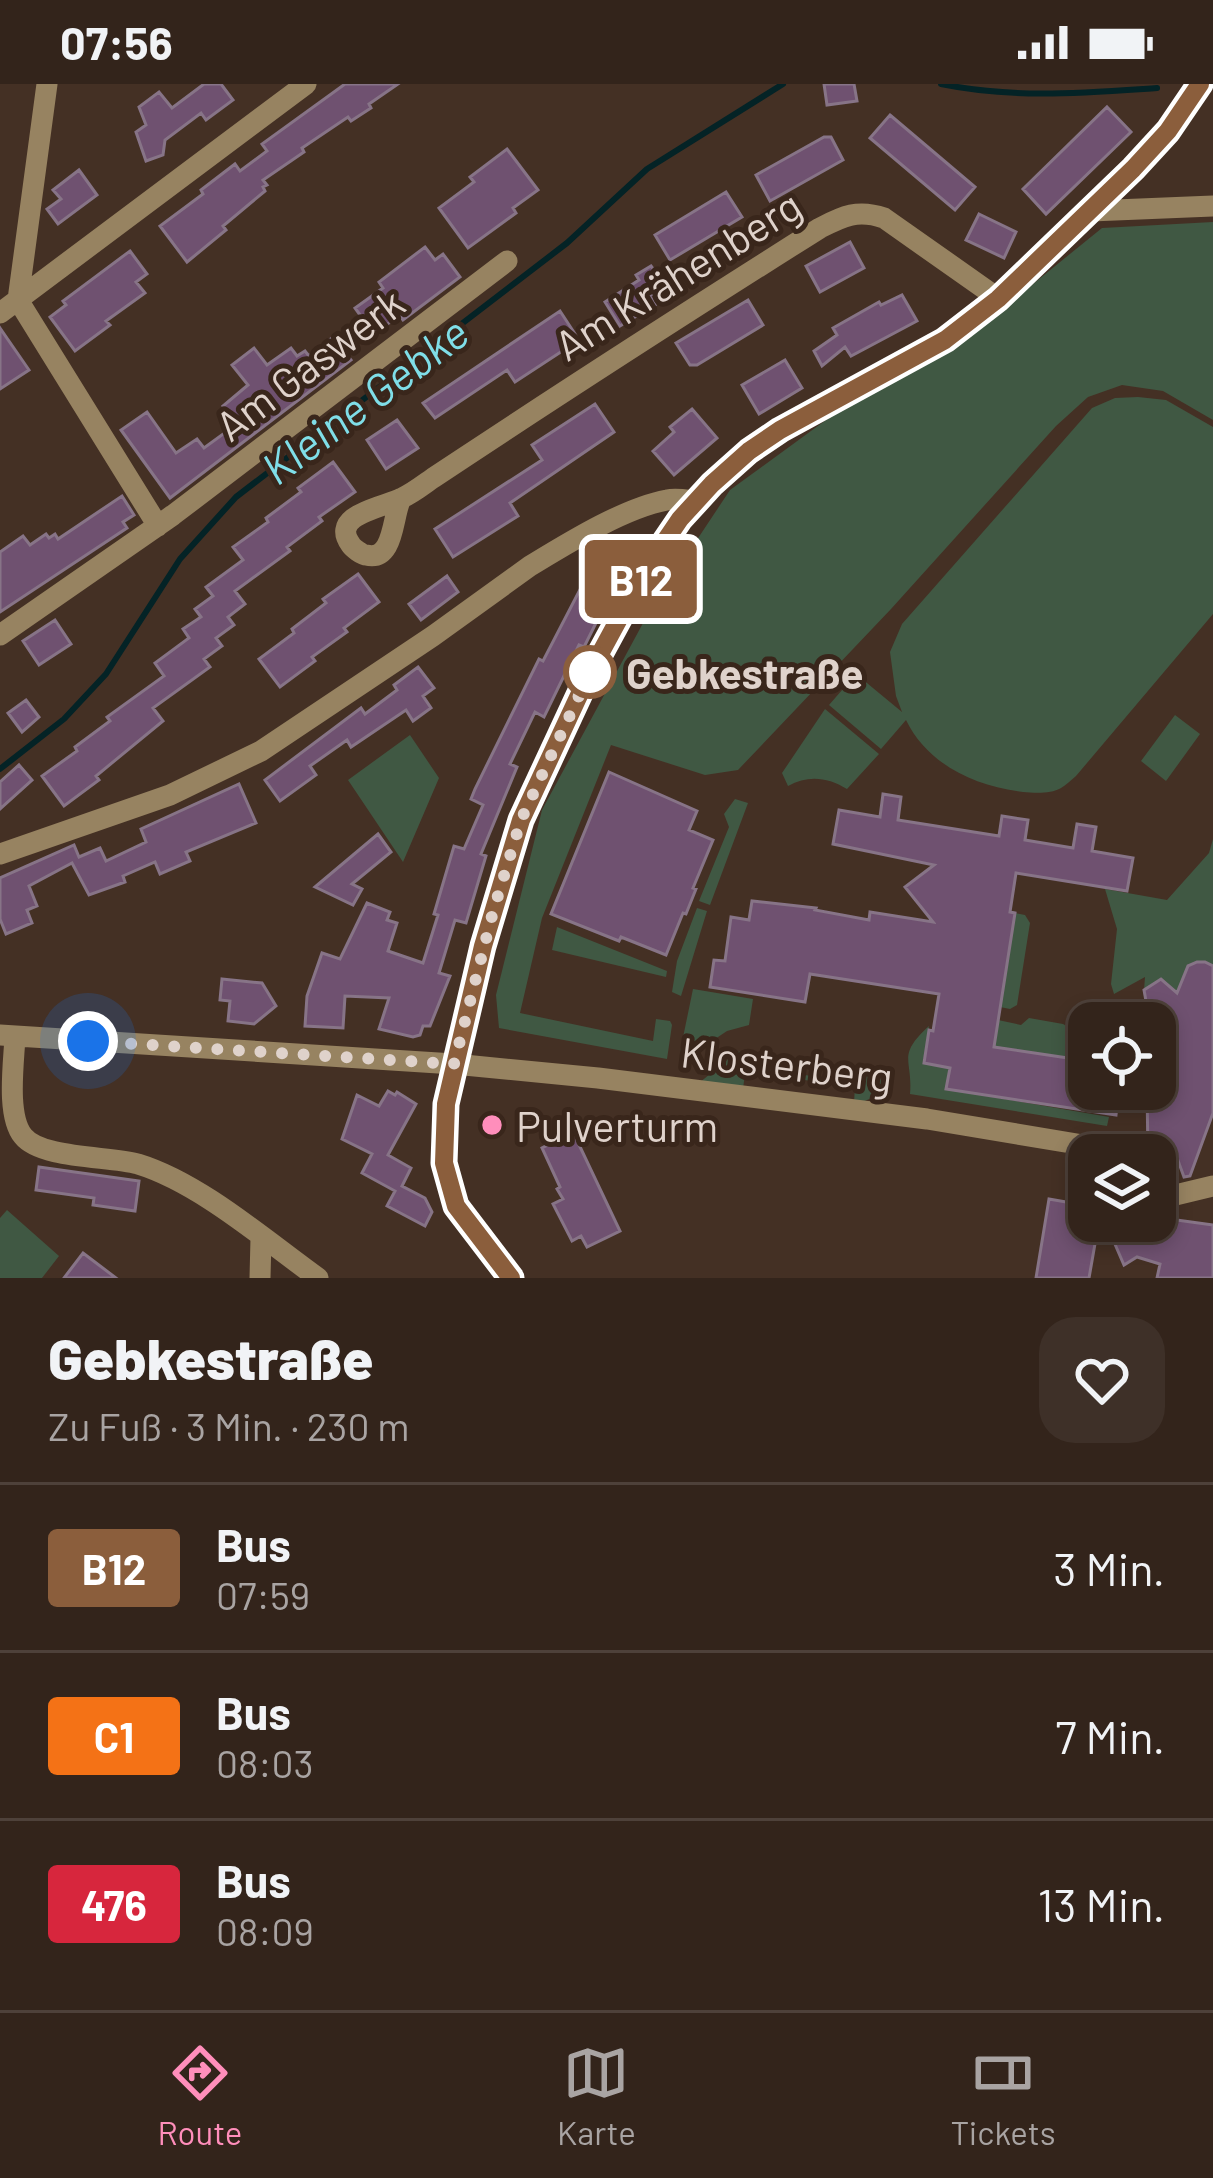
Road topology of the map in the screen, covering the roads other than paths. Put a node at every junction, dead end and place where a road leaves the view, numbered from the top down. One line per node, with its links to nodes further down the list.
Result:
1 (47, 84): 8 (street)
2 (306, 84): 8 (street)
3 (1200, 84): 5 (street)
4 (1213, 206): 5 (street)
5 (1091, 211): 7 (street)
6 (507, 261): 11 (street, Am Gaswerk)
7 (998, 299): 9 (street, Am Krähenberg); 10 (street)
8 (9, 307): 11 (street)
9 (400, 500)
10 (695, 501): 13 (street); 15 (street)
11 (158, 526): 12 (street, Am Gaswerk)
12 (0, 635)
13 (0, 854)
14 (7, 1035): 15 (street, Klosterberg); 19 (street)
15 (454, 1064): 16 (street, Klosterberg); 22 (street)
16 (1068, 1142)
17 (1213, 1186): 18 (street)
18 (1176, 1195)
19 (261, 1238): 20 (street); 21 (street)
20 (260, 1278)
21 (318, 1278)
22 (512, 1278)

